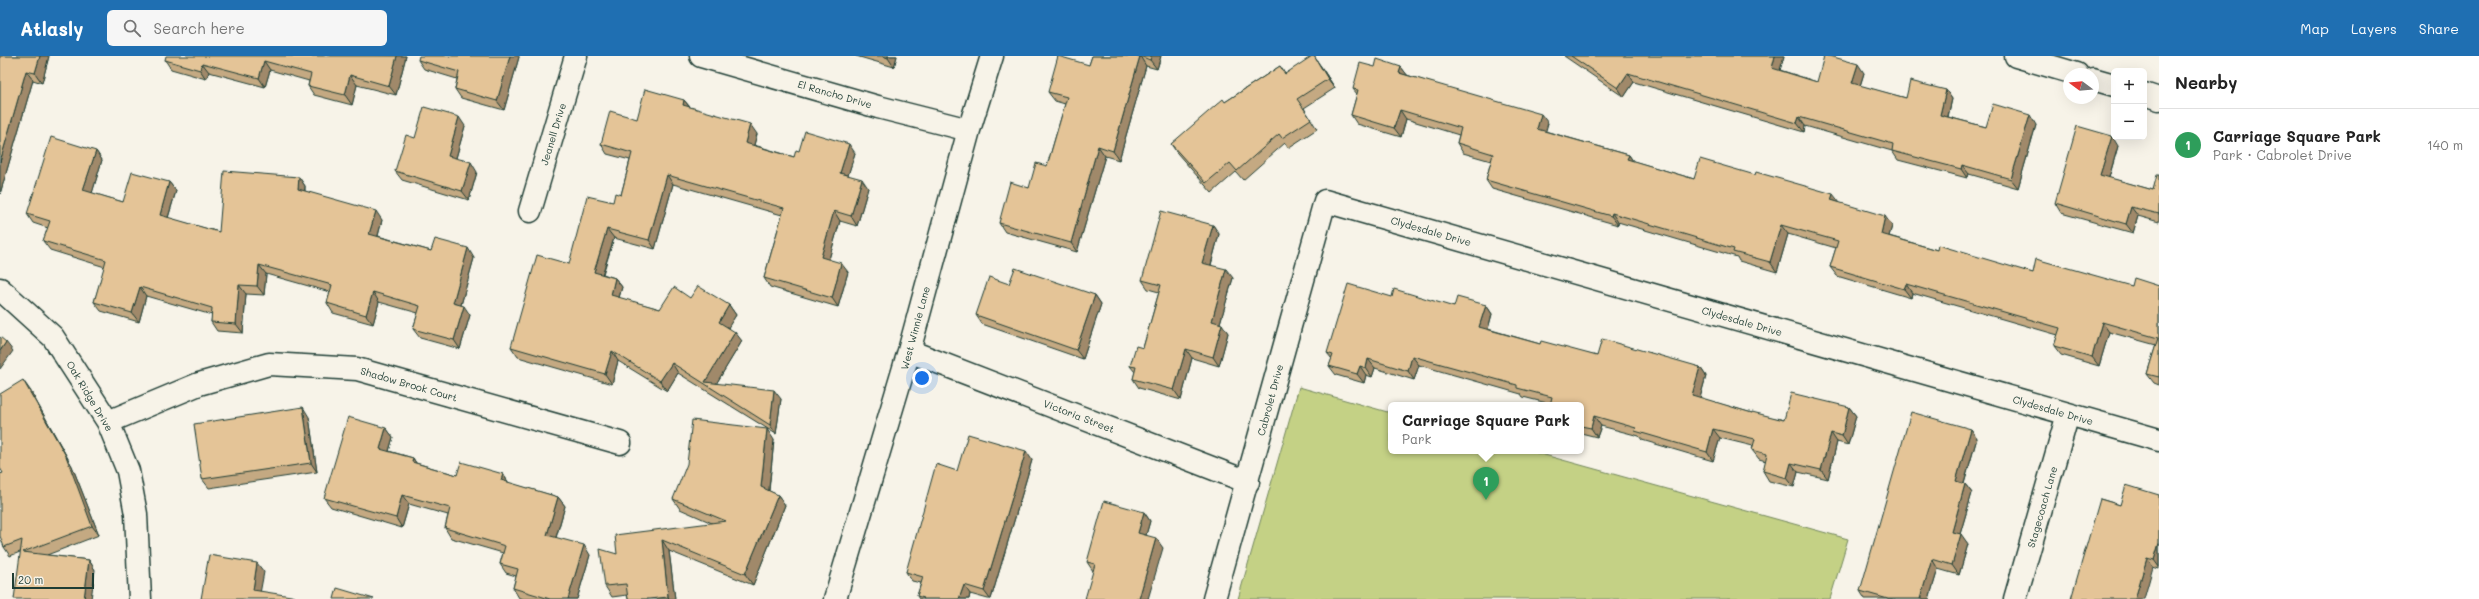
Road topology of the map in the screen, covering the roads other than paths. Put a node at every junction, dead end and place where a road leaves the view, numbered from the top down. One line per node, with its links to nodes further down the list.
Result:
1 (576, 56): 12 (street, Jeanell Drive)
2 (701, 56): 10 (street, El Rancho Drive)
3 (992, 56): 10 (street, West Winnie Lane)
4 (2016, 56): 5 (street)
5 (2063, 70)
6 (2099, 81): 7 (street)
7 (2111, 84)
8 (2147, 95): 9 (street)
9 (2159, 98)
10 (969, 130): 14 (street, West Winnie Lane)
11 (1325, 201): 15 (street, Clydesdale Drive); 19 (street, Cabrolet Drive)
12 (530, 212)
13 (0, 289): 16 (street, Oak Ridge Drive)
14 (909, 351): 19 (street, Victoria Street); 21 (street, West Winnie Lane)
15 (2068, 414): 17 (street, Clydesdale Drive); 23 (street, Stagecoach Lane)
16 (108, 422): 18 (street, Shadow Brook Court); 20 (street, Oak Ridge Drive)
17 (2159, 440)
18 (620, 443)
19 (1248, 482): 22 (street, Cabrolet Drive)
20 (140, 599)
21 (835, 599)
22 (1214, 599)
23 (2015, 599)

